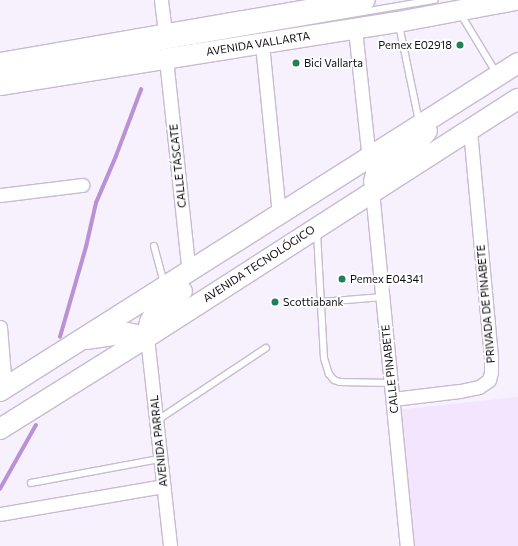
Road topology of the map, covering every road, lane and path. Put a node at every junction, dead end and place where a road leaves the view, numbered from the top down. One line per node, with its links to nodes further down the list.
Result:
1 (161, 0): 8 (street)
2 (435, 0): 13 (lane)
3 (516, 0): 5 (main road, AVENIDA VALLARTA)
4 (358, 1): 8 (main road)
5 (459, 11): 6 (main road, AVENIDA VALLARTA); 14 (lane)
6 (398, 22): 7 (main road, AVENIDA VALLARTA); 17 (lane)
7 (355, 29): 9 (main road, AVENIDA VALLARTA); 19 (street)
8 (165, 34): 11 (main road)
9 (262, 44): 10 (main road, AVENIDA VALLARTA); 23 (street)
10 (166, 59): 15 (main road, AVENIDA VALLARTA); 26 (street, CALLE TÁSCATE)
11 (0, 63)
12 (518, 63): 14 (main road)
13 (0, 74)
14 (498, 76): 17 (main road)
15 (0, 85)
16 (518, 99): 18 (main road, AVENIDA TECNOLÓGICO)
17 (426, 122): 19 (main road); 21 (main road)
18 (470, 129): 21 (main road, AVENIDA TECNOLÓGICO); 36 (street, PRIVADA DE PINABETE)
19 (368, 159): 23 (main road); 24 (main road)
20 (82, 185): 22 (street)
21 (372, 191): 24 (main road, AVENIDA TECNOLÓGICO); 28 (street, CALLE PINABETE)
22 (0, 195)
23 (279, 215): 26 (main road)
24 (316, 227): 29 (lane); 31 (main road, AVENIDA TECNOLÓGICO)
25 (154, 246): 27 (lane)
26 (189, 273): 27 (main road); 31 (main road)
27 (165, 287): 32 (main road)
28 (383, 297): 29 (lane); 34 (street, CALLE PINABETE)
29 (321, 302): 34 (lane)
30 (0, 327): 35 (street)
31 (147, 337): 32 (main road); 37 (street, AVENIDA PARRAL); 38 (main road, AVENIDA TECNOLÓGICO)
32 (80, 339): 35 (main road)
33 (266, 348): 37 (lane)
34 (391, 383): 36 (street, CALLE PINABETE)
35 (3, 390)
36 (393, 398): 44 (street, CALLE PINABETE)
37 (156, 421): 39 (street, AVENIDA PARRAL)
38 (0, 429)
39 (159, 459): 40 (lane); 41 (street, AVENIDA PARRAL)
40 (31, 483)
41 (164, 486): 42 (street); 43 (street, AVENIDA PARRAL)
42 (0, 514)
43 (170, 546)
44 (408, 546)

